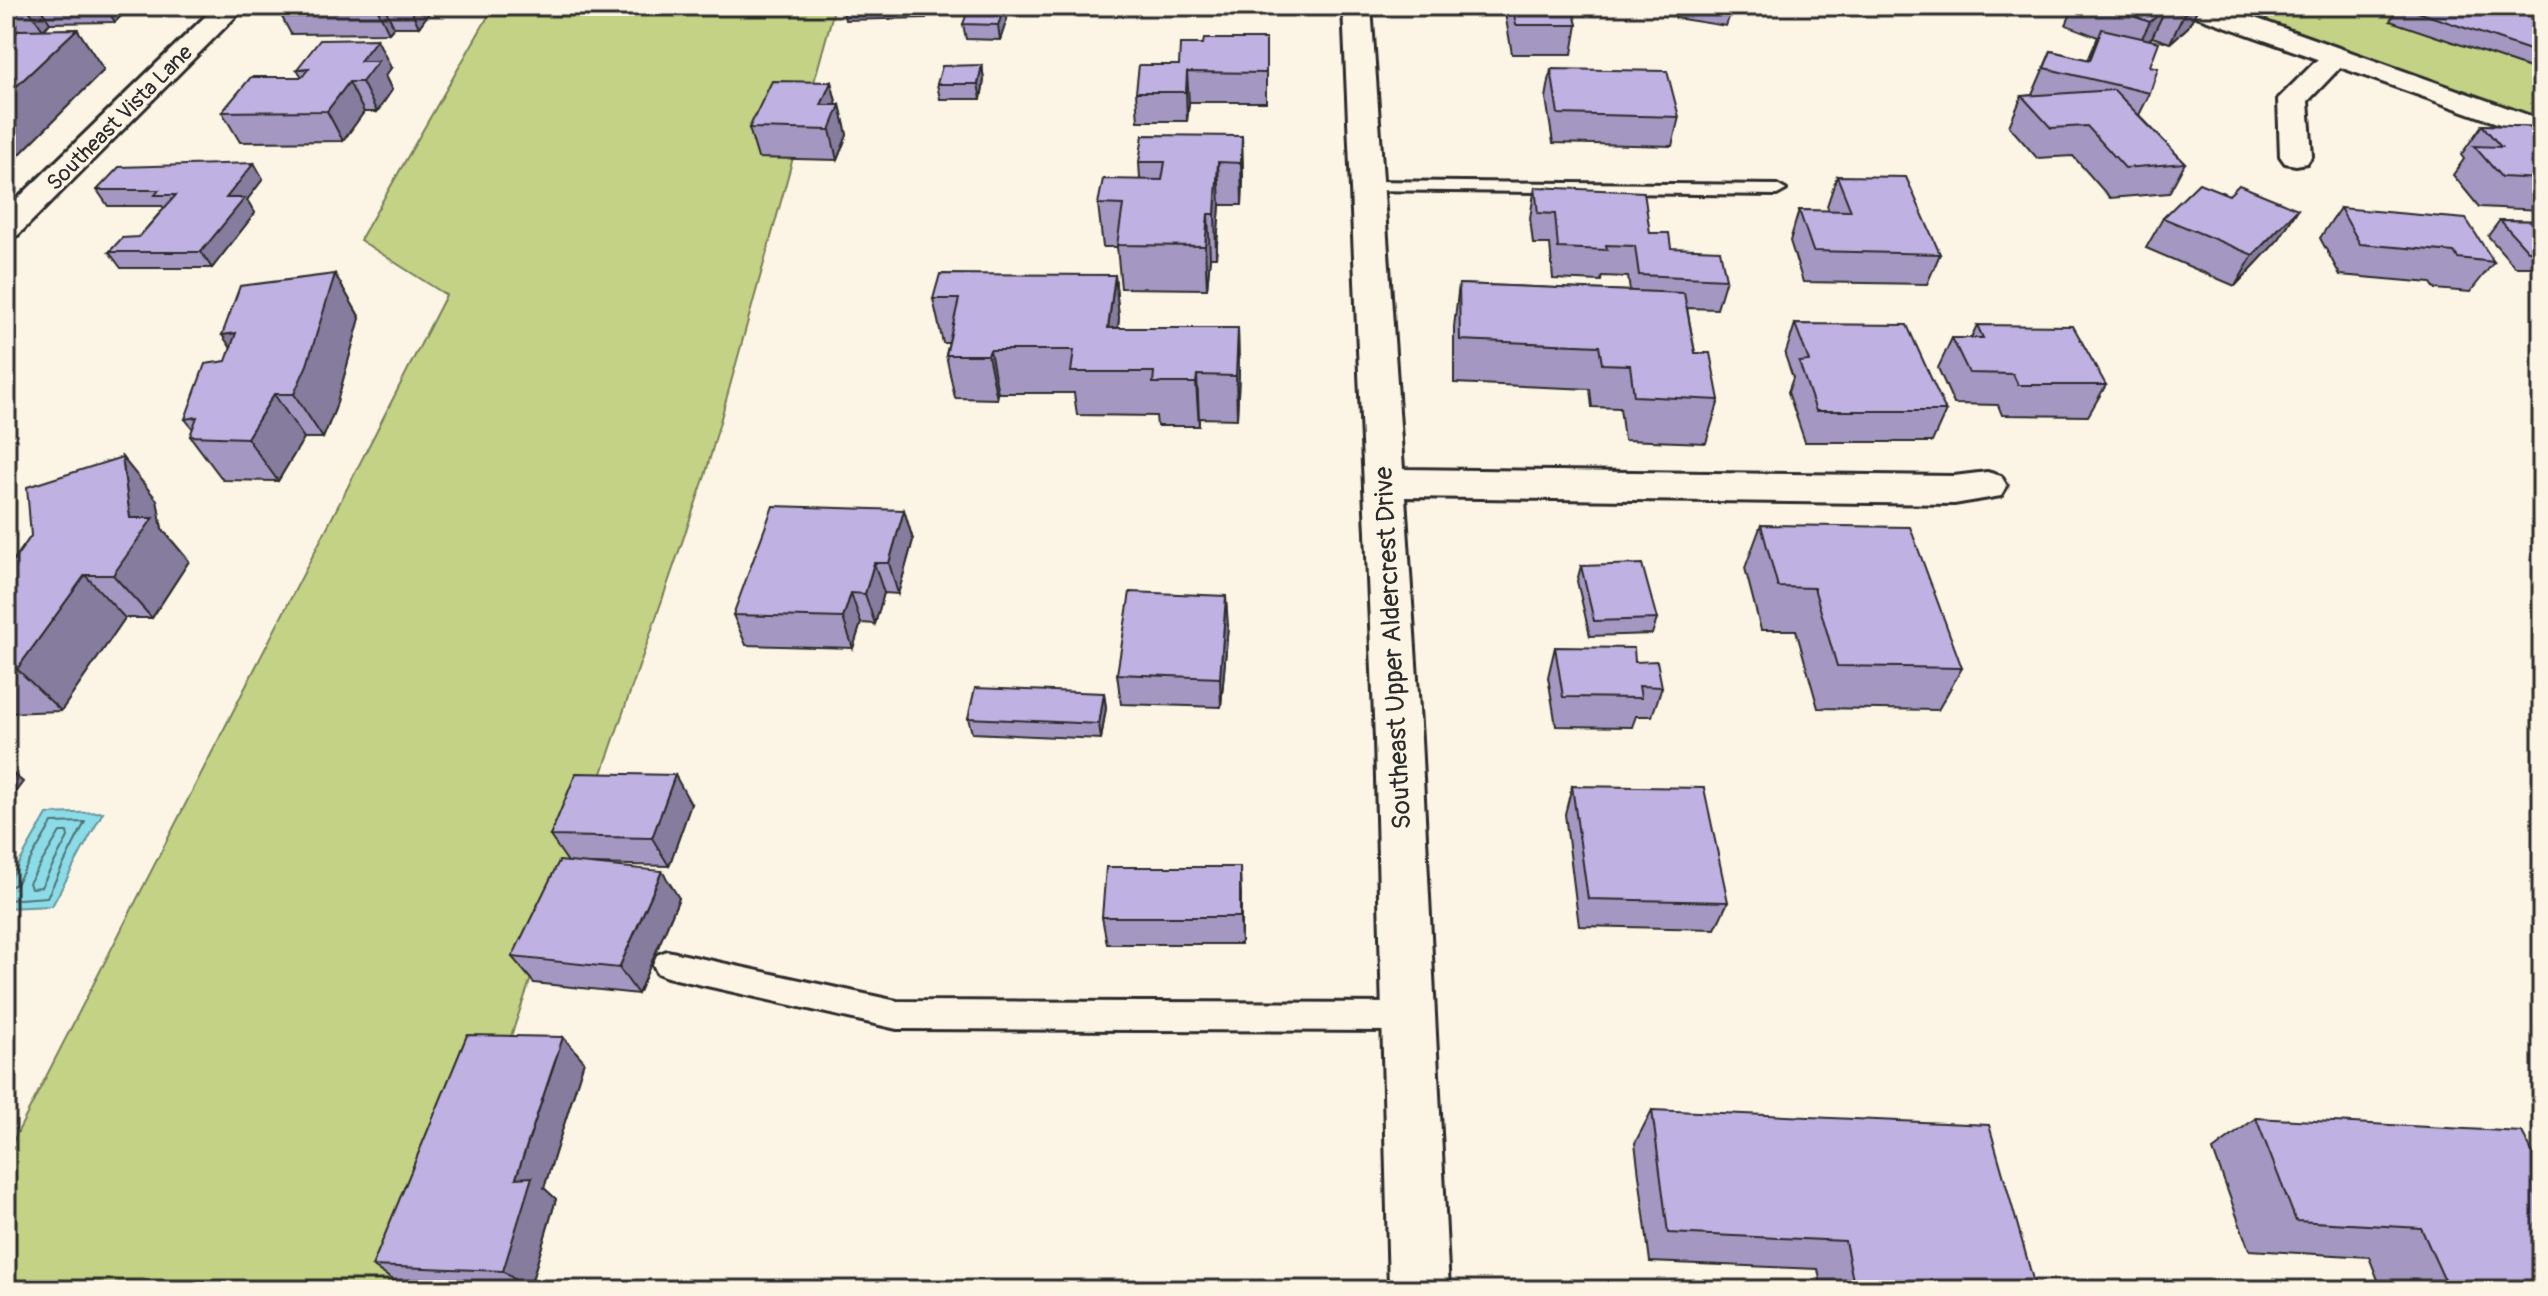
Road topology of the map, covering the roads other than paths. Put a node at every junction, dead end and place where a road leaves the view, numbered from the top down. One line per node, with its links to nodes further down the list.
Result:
1 (232, 6): 8 (street, Southeast Vista Lane)
2 (1357, 6): 9 (street, Southeast Upper Aldercrest Drive)
3 (2195, 6): 4 (street)
4 (2336, 57): 5 (street); 6 (street)
5 (2542, 130)
6 (2296, 156)
7 (6, 183): 8 (street)
8 (52, 183): 11 (street, Southeast Vista Lane)
9 (1367, 186): 10 (lane); 12 (street, Southeast Upper Aldercrest Drive)
10 (1777, 190)
11 (6, 228)
12 (1383, 483): 13 (street); 15 (street, Southeast Upper Aldercrest Drive)
13 (1987, 486)
14 (667, 964): 15 (lane)
15 (1408, 1017): 16 (street, Southeast Upper Aldercrest Drive)
16 (1419, 1290)

